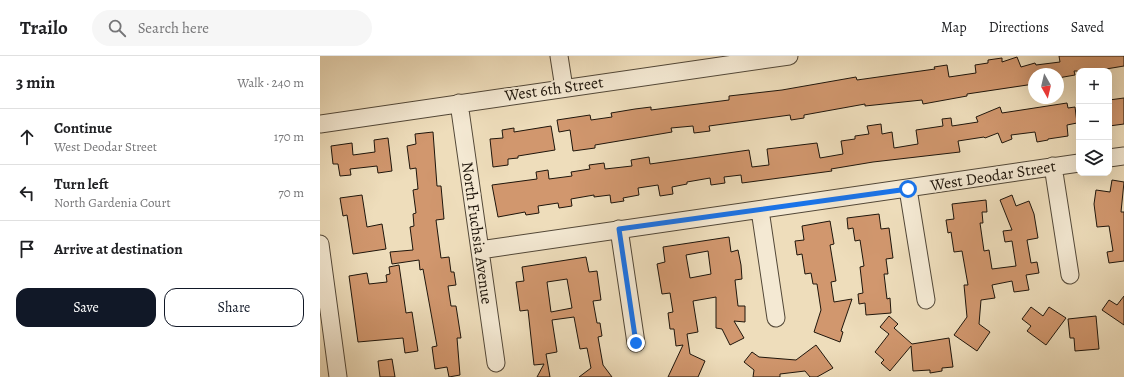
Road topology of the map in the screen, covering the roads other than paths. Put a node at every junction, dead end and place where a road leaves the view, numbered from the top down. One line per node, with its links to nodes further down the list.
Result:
1 (559, 56): 3 (street)
2 (789, 56): 3 (street, West 6th Street)
3 (564, 88): 4 (street, West 6th Street)
4 (459, 103): 5 (street, West 6th Street); 14 (street, North Fuchsia Avenue)
5 (320, 124)
6 (1124, 156): 7 (street)
7 (1112, 158)
8 (1076, 163): 9 (street, West Deodar Street)
9 (1053, 166): 10 (street, West Deodar Street); 15 (street)
10 (908, 189): 11 (street, West Deodar Street); 16 (street)
11 (760, 210): 12 (street, West Deodar Street); 17 (street)
12 (619, 229): 14 (street, West Deodar Street); 18 (street)
13 (320, 244): 20 (street)
14 (480, 250): 19 (street, North Fuchsia Avenue)
15 (1070, 275)
16 (926, 300)
17 (776, 318)
18 (636, 343)
19 (496, 363)
20 (338, 377)

